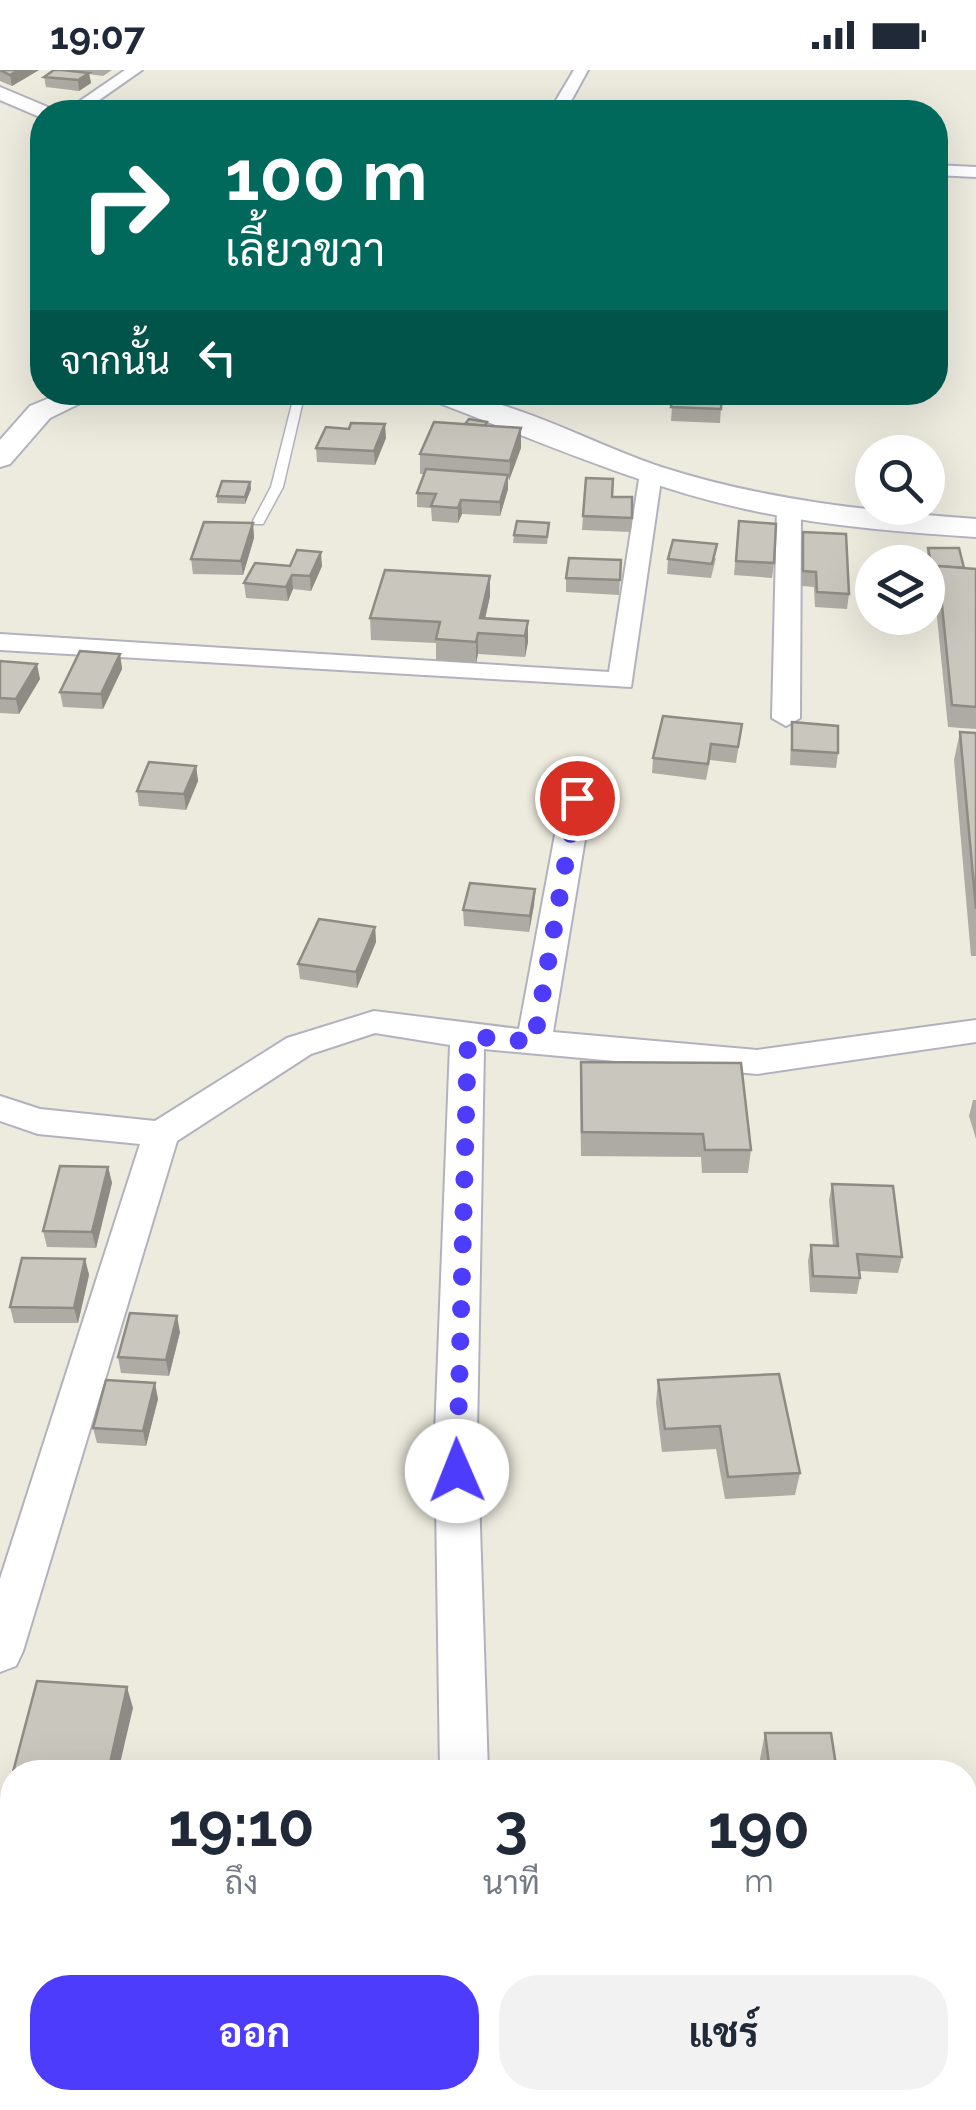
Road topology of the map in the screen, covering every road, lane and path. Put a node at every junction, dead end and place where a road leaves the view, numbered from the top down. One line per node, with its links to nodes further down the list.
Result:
1 (134, 70): 4 (street)
2 (581, 70): 5 (street)
3 (0, 93): 6 (street)
4 (90, 100)
5 (564, 100)
6 (30, 107)
7 (948, 171): 8 (street)
8 (976, 172)
9 (58, 405): 12 (street)
10 (297, 405): 15 (lane)
11 (471, 405): 13 (street)
12 (0, 458)
13 (651, 473): 14 (street); 17 (street)
14 (789, 508): 16 (street); 18 (street)
15 (259, 521)
16 (976, 528)
17 (0, 642)
18 (786, 718)
19 (577, 798): 22 (street)
20 (976, 1031): 22 (street)
21 (468, 1036): 22 (street); 24 (street); 26 (street)
22 (534, 1042)
23 (0, 1108): 24 (street)
24 (162, 1134): 25 (street)
25 (0, 1651)
26 (464, 1760)

